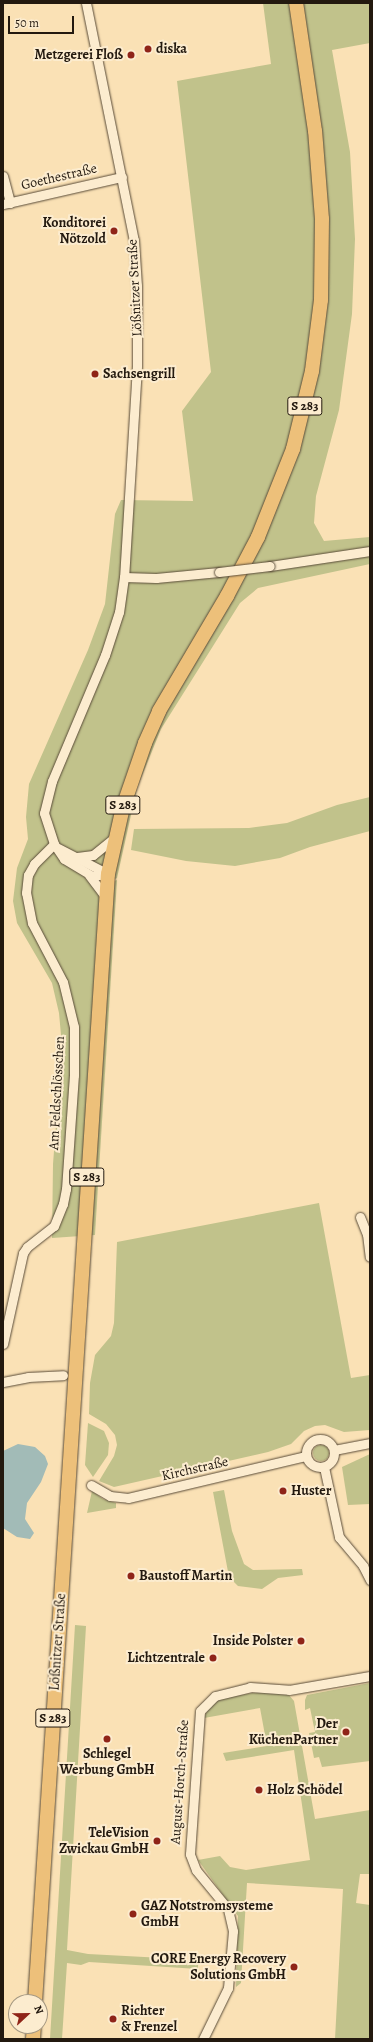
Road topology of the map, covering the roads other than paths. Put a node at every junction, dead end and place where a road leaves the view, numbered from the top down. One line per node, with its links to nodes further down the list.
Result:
1 (86, 3): 4 (street, Lößnitzer Straße)
2 (296, 3): 8 (main road, S 283)
3 (3, 176): 5 (street)
4 (122, 177): 5 (street, Goethestraße); 7 (street, Lößnitzer Straße)
5 (7, 203)
6 (370, 551): 7 (street, bridge)
7 (124, 577): 9 (street, Lößnitzer Straße)
8 (114, 838): 10 (street); 12 (main road, S 283)
9 (54, 844): 10 (street); 11 (street, Lößnitzer Straße); 17 (street, Am Feldschlösschen)
10 (73, 857): 12 (street)
11 (88, 874): 12 (street); 13 (street)
12 (108, 874): 13 (main road, S 283)
13 (105, 896): 27 (main road, Lößnitzer Straße / S 283)
14 (360, 1217): 15 (street)
15 (368, 1234): 16 (street)
16 (370, 1257)
17 (3, 1344)
18 (63, 1375): 19 (street)
19 (3, 1382)
20 (370, 1442): 21 (street)
21 (334, 1450): 22 (street); 23 (street)
22 (306, 1456): 23 (street); 24 (street, Kirchstraße)
23 (324, 1467): 25 (street)
24 (91, 1485)
25 (370, 1580)
26 (370, 1676): 28 (street, August-Horch-Straße)
27 (36, 1994)
28 (203, 2039)

